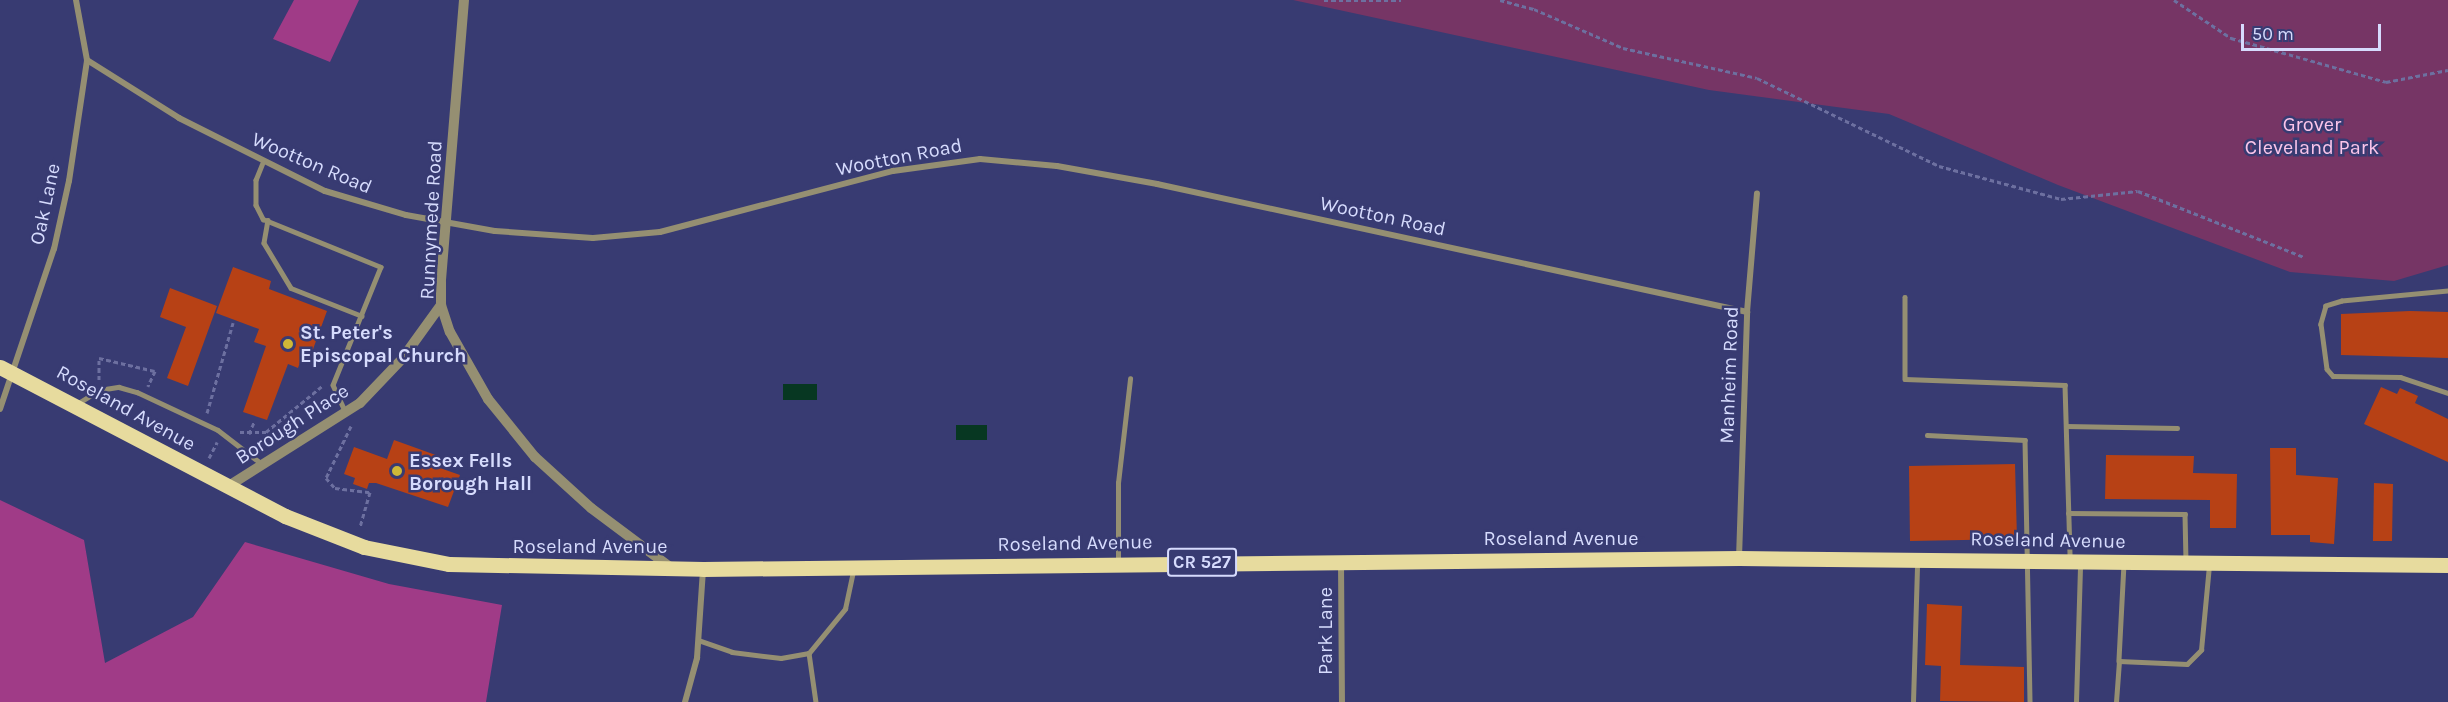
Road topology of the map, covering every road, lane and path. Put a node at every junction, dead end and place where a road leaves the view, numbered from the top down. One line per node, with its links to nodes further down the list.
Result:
1 (76, 0): 7 (street, Oak Lane)
2 (464, 0): 12 (street, Runnymede Road)
3 (1324, 0): 4 (path)
4 (1401, 0)
5 (1500, 0): 13 (path)
6 (2174, 0): 8 (path)
7 (87, 60): 9 (street, Wootton Road); 20 (street, Oak Lane)
8 (2448, 70)
9 (263, 163): 11 (lane); 12 (street, Wootton Road)
10 (1757, 193): 17 (street, Manheim Road)
11 (268, 220): 18 (lane); 18 (lane)
12 (446, 222): 16 (street, Runnymede Road); 17 (street, Wootton Road)
13 (2304, 257)
14 (2448, 291): 25 (lane)
15 (1905, 297): 34 (lane)
16 (441, 304): 30 (street, Borough Place); 56 (street, Runnymede Road)
17 (1747, 312): 46 (street, Manheim Road)
18 (363, 316): 21 (lane)
19 (233, 323): 29 (path)
20 (6, 369): 26 (main road, Roseland Avenue / CR 527); 28 (street, Oak Lane)
21 (336, 372): 30 (lane); 38 (path)
22 (1130, 379): 52 (lane)
23 (99, 390): 24 (path); 26 (lane); 32 (lane)
24 (157, 392)
25 (2448, 393)
26 (77, 404): 42 (main road, Roseland Avenue / CR 527)
27 (197, 408): 29 (path)
28 (0, 409)
29 (207, 413): 31 (path); 32 (path)
30 (344, 415): 41 (street, Borough Place); 45 (path)
31 (216, 418)
32 (204, 422): 37 (lane)
33 (254, 422): 38 (path)
34 (2066, 426): 36 (lane); 44 (lane)
35 (233, 428): 38 (path)
36 (2177, 428)
37 (222, 432): 40 (lane); 42 (path)
38 (249, 434): 40 (path)
39 (1927, 435): 49 (lane)
40 (242, 449): 41 (lane)
41 (264, 466): 43 (street, Borough Place)
42 (201, 474): 43 (main road, Roseland Avenue / CR 527)
43 (227, 487): 45 (main road, Roseland Avenue / CR 527)
44 (2068, 513): 50 (lane); 53 (lane)
45 (355, 544): 56 (main road, Roseland Avenue / CR 527)
46 (1739, 558): 47 (main road, Roseland Avenue / CR 527); 48 (main road, Roseland Avenue / CR 527)
47 (1341, 560): 52 (main road, Roseland Avenue / CR 527); 64 (street, Park Lane)
48 (1917, 560): 49 (main road, Roseland Avenue / CR 527); 65 (lane)
49 (2026, 561): 50 (main road, Roseland Avenue / CR 527); 66 (lane)
50 (2075, 562): 51 (main road, Roseland Avenue / CR 527); 67 (lane)
51 (2124, 562): 53 (main road, Roseland Avenue / CR 527); 61 (lane)
52 (1118, 563): 57 (main road, Roseland Avenue / CR 527)
53 (2186, 563): 54 (main road, Roseland Avenue / CR 527)
54 (2209, 563): 55 (main road, Roseland Avenue / CR 527); 61 (lane)
55 (2448, 565)
56 (670, 567): 58 (main road, Roseland Avenue / CR 527)
57 (854, 567): 58 (main road, Roseland Avenue / CR 527); 60 (lane)
58 (703, 569): 59 (street)
59 (698, 640): 60 (lane); 62 (street)
60 (809, 653): 63 (lane)
61 (2119, 661): 68 (lane)
62 (685, 702)
63 (816, 702)
64 (1342, 702)
65 (1913, 702)
66 (2030, 702)
67 (2076, 702)
68 (2116, 702)

